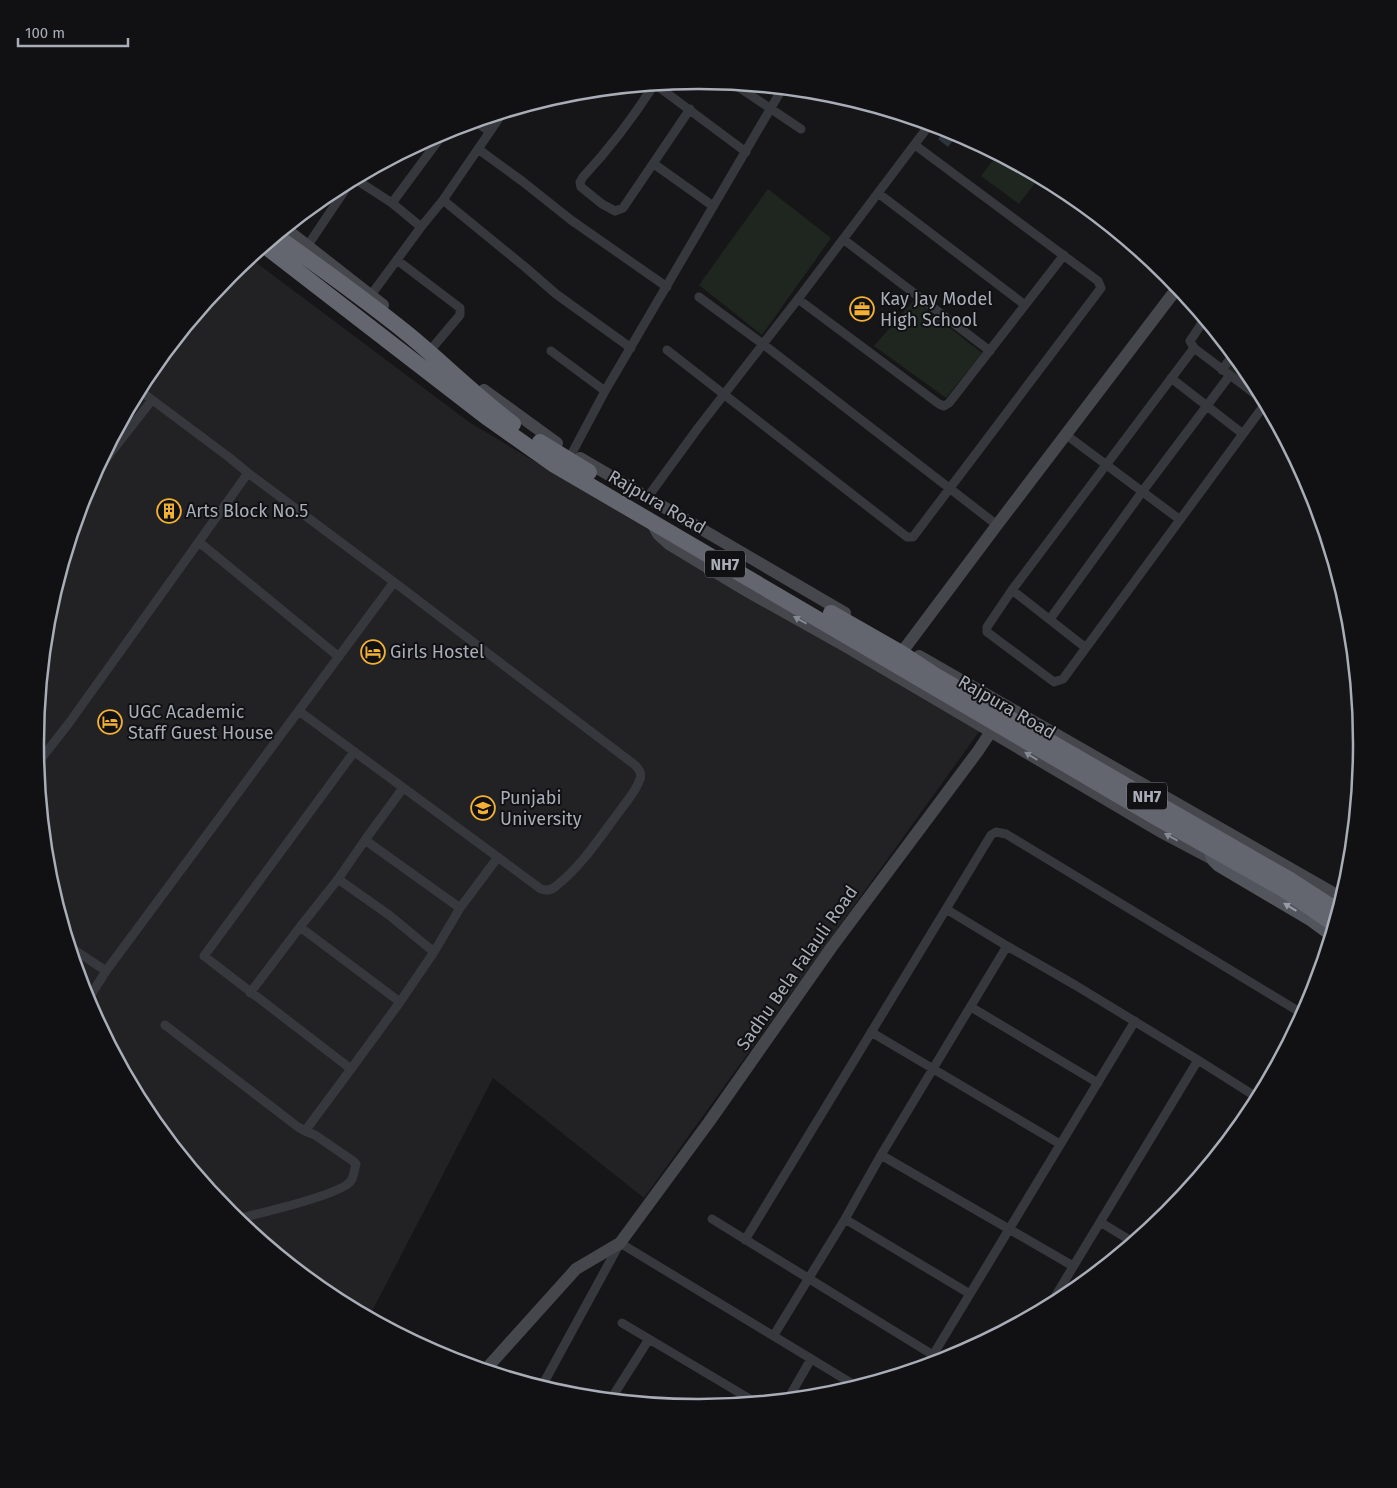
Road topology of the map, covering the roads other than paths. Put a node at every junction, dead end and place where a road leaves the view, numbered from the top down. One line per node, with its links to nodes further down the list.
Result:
1 (663, 91): 5 (street)
2 (744, 91): 6 (street)
3 (651, 92): 16 (street)
4 (778, 94): 6 (street)
5 (690, 109): 15 (street); 16 (street)
6 (769, 109): 9 (street); 15 (street)
7 (496, 122): 11 (street)
8 (482, 126): 11 (street)
9 (801, 130)
10 (926, 130): 13 (street)
11 (489, 131): 14 (street)
12 (435, 145): 21 (street)
13 (915, 145): 18 (street); 30 (street)
14 (478, 149): 20 (street); 32 (street)
15 (746, 152): 22 (street)
16 (654, 164): 22 (street)
17 (361, 183): 21 (street)
18 (878, 193): 25 (street); 37 (street)
19 (341, 196): 27 (street)
20 (442, 200): 23 (street); 41 (street)
21 (392, 203): 23 (street)
22 (713, 206): 32 (street)
23 (421, 226): 31 (street)
24 (291, 233): 27 (street)
25 (843, 239): 36 (street); 45 (street)
26 (282, 240): 53 (highway, Rajpura Road / NH7)
27 (308, 245): 34 (street)
28 (269, 250): 59 (highway, Rajpura Road / NH7)
29 (266, 253): 59 (street)
30 (1064, 255): 37 (street); 64 (street)
31 (397, 260): 34 (street); 40 (street)
32 (667, 287): 41 (street)
33 (1173, 293): 57 (street)
34 (371, 295): 40 (street)
35 (699, 297): 39 (street)
36 (798, 299): 39 (street); 45 (street)
37 (1025, 305): 45 (street)
38 (1201, 324): 42 (street)
39 (763, 344): 51 (street); 64 (street)
40 (433, 347): 53 (street)
41 (632, 348): 50 (street)
42 (1194, 348): 47 (street); 48 (street)
43 (667, 350): 51 (street)
44 (551, 351): 50 (street)
45 (990, 351)
46 (1230, 362): 47 (street)
47 (1226, 373): 49 (street); 55 (street)
48 (1172, 378): 55 (street); 62 (street)
49 (1246, 385)
50 (605, 391): 61 (street)
51 (724, 394): 64 (street); 66 (street)
52 (145, 395): 54 (street)
53 (487, 398): 61 (street); 75 (highway, Rajpura Road / NH7)
54 (152, 400): 60 (street); 63 (street)
55 (1207, 406): 58 (street); 65 (street)
56 (1262, 410): 58 (street)
57 (1066, 434): 62 (street); 69 (street)
58 (1243, 434): 67 (street)
59 (516, 440): 68 (highway, Rajpura Road / NH7)
60 (114, 449)
61 (572, 453): 66 (street)
62 (1106, 466): 65 (street); 72 (street)
63 (248, 473): 70 (street); 71 (street)
64 (950, 488): 69 (street)
65 (1142, 492): 67 (street); 73 (street)
66 (647, 498): 75 (street)
67 (1179, 519): 74 (street)
68 (650, 521): 75 (highway, Rajpura Road / NH7); 78 (street, one-way to 68)
69 (997, 525): 75 (street)
70 (199, 542): 76 (street); 80 (street)
71 (394, 582): 76 (street); 84 (street)
72 (1012, 590): 73 (street); 74 (street)
73 (1050, 619): 74 (street)
74 (1086, 648)
75 (899, 655): 78 (highway, Rajpura Road / NH7); 87 (street)
76 (339, 657): 77 (street)
77 (299, 712): 79 (street); 97 (street)
78 (996, 723): 83 (highway, Rajpura Road / NH7, one-way to 78); 86 (highway, NH7); 121 (street, Sadhu Bela Falauli Road)
79 (354, 752): 81 (street); 99 (street)
80 (44, 754)
81 (404, 788): 82 (street); 84 (street)
82 (365, 840): 85 (street); 88 (street)
83 (1212, 854): 86 (highway, NH7); 93 (main road, one-way to 83)
84 (498, 857): 88 (street)
85 (338, 879): 92 (street); 96 (street)
86 (1286, 884): 89 (highway, NH7); 91 (highway, NH7)
87 (1336, 894)
88 (460, 908): 96 (street)
89 (1332, 908)
90 (946, 909): 94 (street); 102 (street); 105 (street)
91 (1329, 920)
92 (300, 926): 99 (street); 100 (street)
93 (1326, 931)
94 (1007, 946): 101 (street); 103 (street)
95 (77, 952): 97 (street)
96 (434, 952): 100 (street)
97 (106, 971): 98 (street)
98 (93, 992)
99 (250, 993): 108 (street)
100 (400, 1002): 108 (street)
101 (970, 1007): 107 (street); 109 (street)
102 (1296, 1010)
103 (1135, 1021): 106 (street); 109 (street)
104 (165, 1024): 111 (street)
105 (871, 1032): 107 (street); 120 (street)
106 (1198, 1060): 110 (street); 117 (street)
107 (934, 1068): 112 (street); 113 (street)
108 (351, 1069): 111 (street)
109 (1098, 1083): 112 (street)
110 (1252, 1094)
111 (305, 1131): 114 (street)
112 (1060, 1144): 118 (street)
113 (881, 1155): 116 (street); 118 (street)
114 (246, 1216)
115 (712, 1219): 120 (street)
116 (845, 1219): 123 (street); 125 (street)
117 (1100, 1222): 119 (street); 122 (street)
118 (1009, 1230): 122 (street); 125 (street)
119 (1127, 1238)
120 (745, 1240): 123 (street)
121 (620, 1242): 126 (street); 128 (street); 134 (street)
122 (1073, 1266): 124 (street)
123 (808, 1279): 128 (street); 130 (street)
124 (1059, 1290)
125 (970, 1294): 130 (street)
126 (537, 1318): 132 (street); 133 (street)
127 (622, 1323): 129 (street)
128 (774, 1336): 131 (street)
129 (649, 1339): 137 (street); 138 (street)
130 (933, 1355)
131 (811, 1359): 135 (street); 136 (street)
132 (490, 1365)
133 (497, 1367)
134 (545, 1380)
135 (847, 1381)
136 (792, 1392)
137 (614, 1393)
138 (746, 1397)

